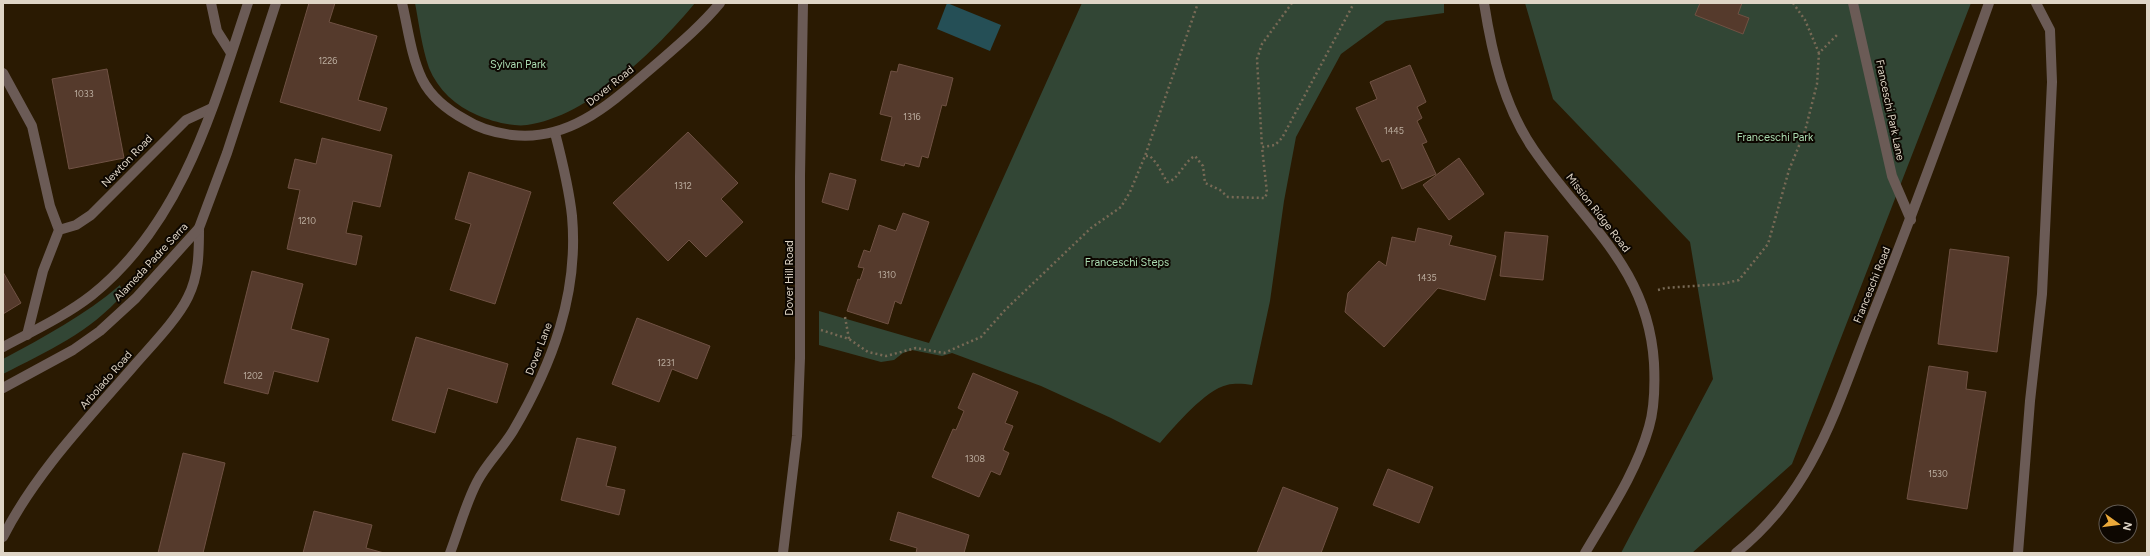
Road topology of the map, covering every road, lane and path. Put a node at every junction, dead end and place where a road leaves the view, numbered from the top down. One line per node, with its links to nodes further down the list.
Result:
1 (211, 3): 15 (street)
2 (248, 3): 15 (street, Alameda Padre Serra)
3 (276, 3): 23 (street, Alameda Padre Serra)
4 (402, 3): 19 (street, Dover Road)
5 (720, 3): 19 (street, Dover Road)
6 (803, 3): 34 (street, Dover Hill Road)
7 (1198, 3): 21 (path)
8 (1292, 3): 20 (path)
9 (1354, 3): 20 (path)
10 (1484, 3): 25 (street, Mission Ridge Road)
11 (1793, 3): 16 (path)
12 (1989, 3): 22 (street, Franceschi Road)
13 (2036, 3): 37 (street)
14 (1854, 7): 16 (path); 22 (street, Franceschi Park Lane)
15 (231, 53): 18 (street, Alameda Padre Serra)
16 (1819, 53): 25 (path)
17 (3, 73): 24 (street)
18 (212, 108): 24 (street, Newton Road); 28 (street, Alameda Padre Serra)
19 (555, 133): 33 (street, Dover Lane)
20 (1262, 147): 21 (path)
21 (1145, 156): 29 (path)
22 (1911, 220): 36 (street, Franceschi Road)
23 (199, 228): 31 (street, Alameda Padre Serra); 32 (street, Arbolado Road)
24 (60, 230): 28 (street)
25 (1639, 296): 35 (street, Mission Ridge Road)
26 (845, 317): 29 (path)
27 (819, 330): 29 (path)
28 (27, 334): 30 (street, Alameda Padre Serra)
29 (849, 339)
30 (3, 347)
31 (3, 388)
32 (3, 537)
33 (450, 553)
34 (783, 553)
35 (1586, 553)
36 (1736, 553)
37 (2018, 553)

